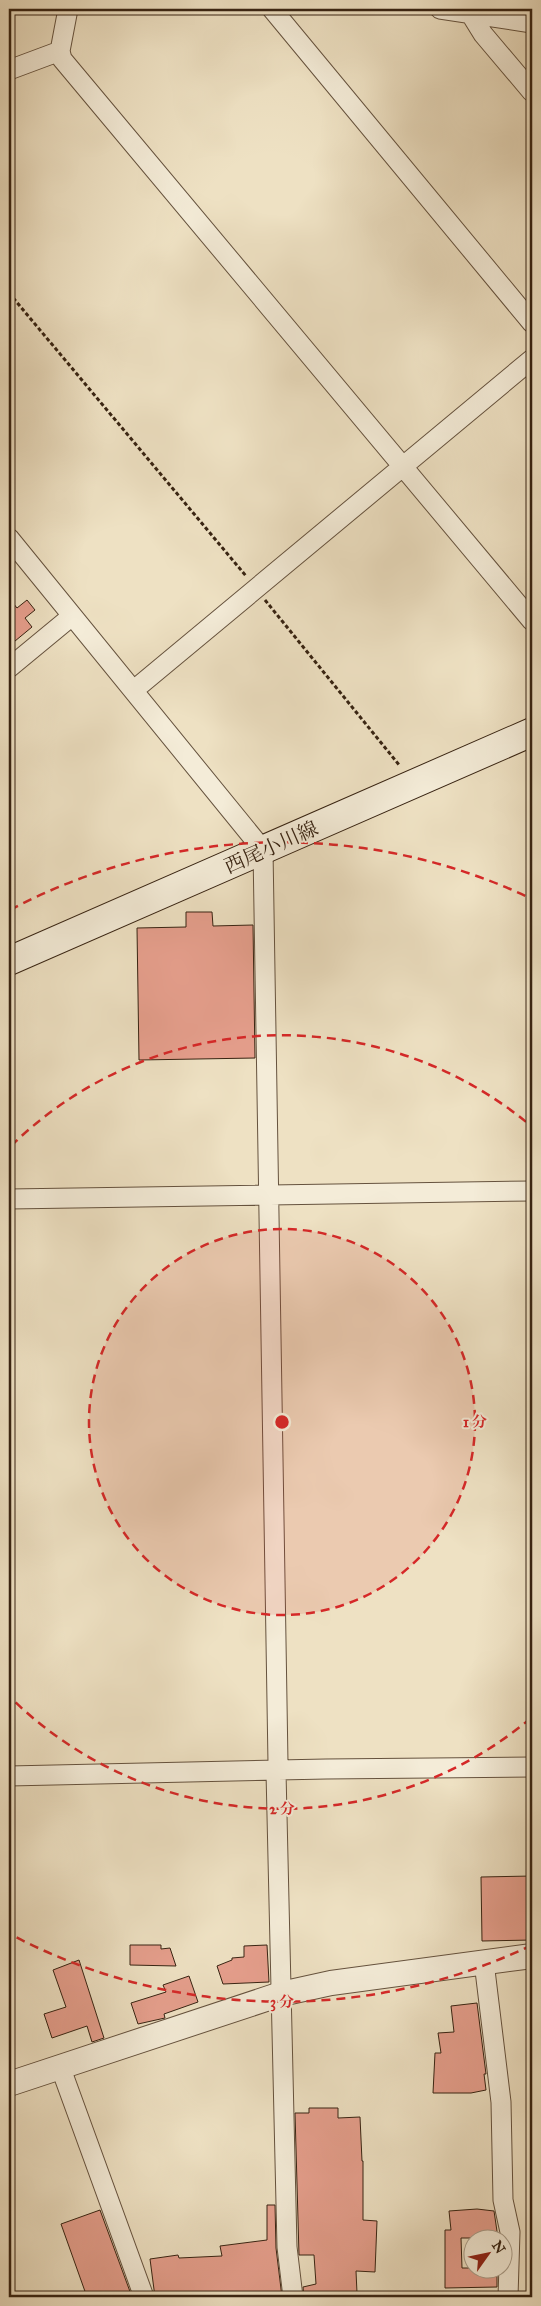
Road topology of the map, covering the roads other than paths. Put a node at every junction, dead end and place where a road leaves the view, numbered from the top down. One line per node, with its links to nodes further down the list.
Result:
1 (68, 9): 6 (street)
2 (272, 9): 9 (street)
3 (440, 9): 4 (street)
4 (470, 11): 5 (street); 8 (street)
5 (532, 23)
6 (60, 51): 7 (street); 11 (street)
7 (9, 70)
8 (532, 92)
9 (532, 323)
10 (532, 359): 11 (street)
11 (404, 467): 14 (street); 16 (street)
12 (9, 538): 13 (street)
13 (72, 616): 15 (street); 16 (street)
14 (532, 621)
15 (9, 668)
16 (134, 690): 18 (street)
17 (532, 732): 18 (main road, 西尾小川線)
18 (263, 850): 19 (main road, 西尾小川線); 21 (street)
19 (9, 962)
20 (532, 1191): 21 (street)
21 (270, 1194): 22 (street); 24 (street)
22 (9, 1199)
23 (532, 1767): 24 (street)
24 (276, 1772): 25 (street); 28 (street)
25 (9, 1776)
26 (532, 1956): 27 (street)
27 (484, 1962): 28 (street); 33 (street)
28 (281, 1994): 29 (street); 32 (street)
29 (60, 2066): 30 (street); 31 (street)
30 (9, 2084)
31 (144, 2297)
32 (293, 2297)
33 (508, 2297)

